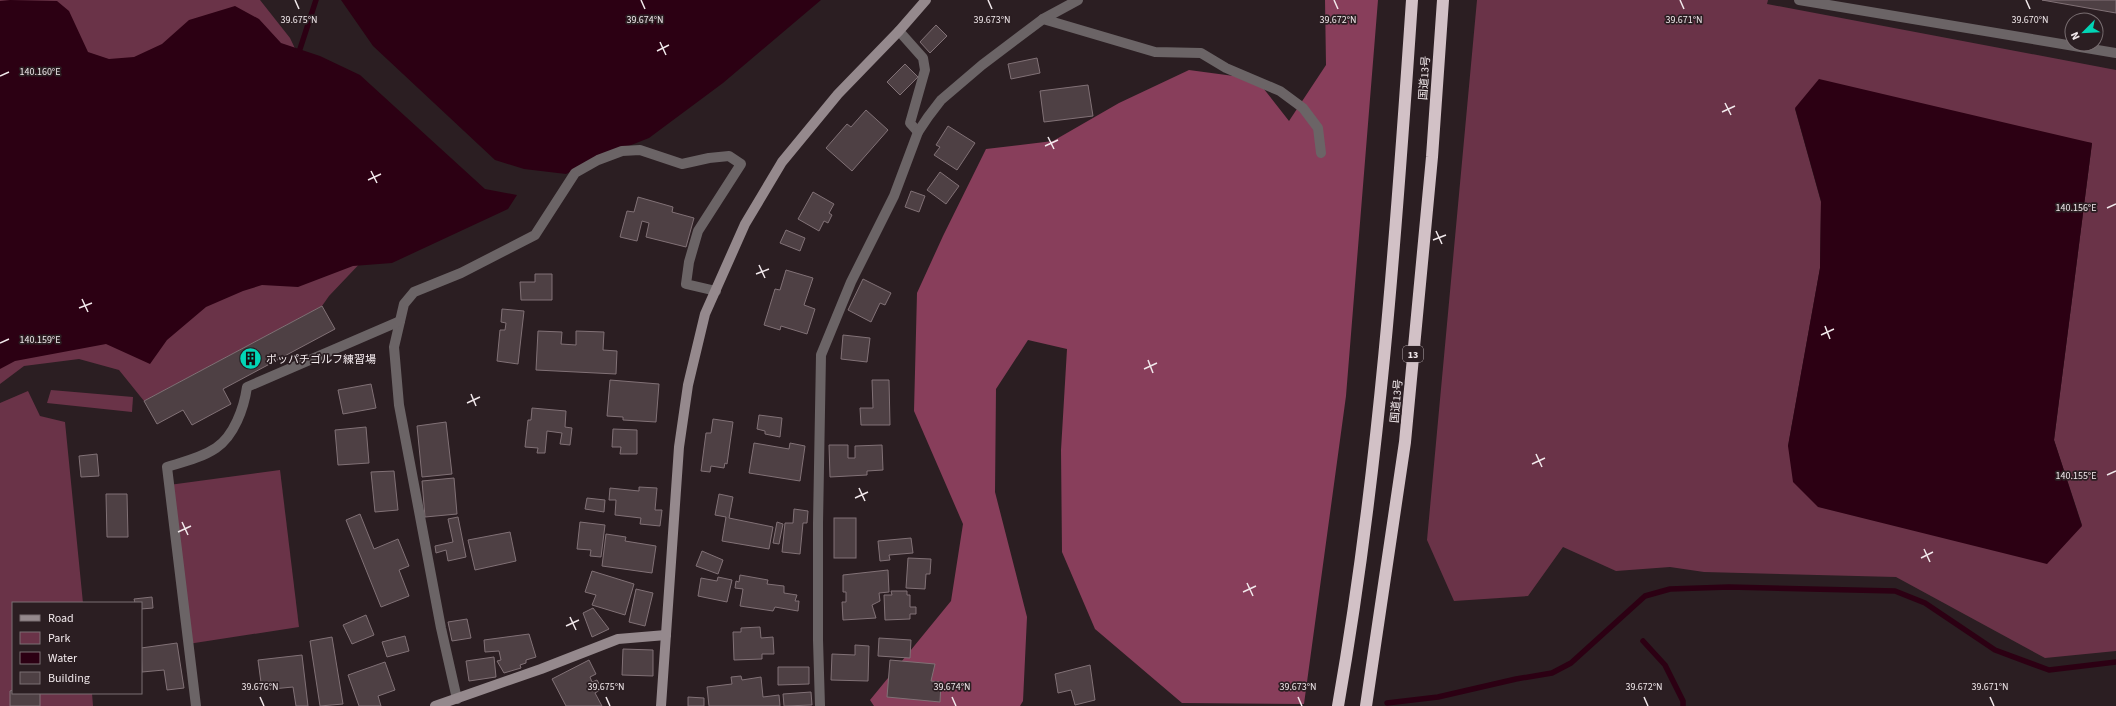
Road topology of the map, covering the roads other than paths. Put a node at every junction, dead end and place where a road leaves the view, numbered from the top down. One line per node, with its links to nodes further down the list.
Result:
1 (926, 0): 7 (street)
2 (1078, 0): 6 (street)
3 (1412, 0): 19 (highway, 国道13号)
4 (1443, 0): 20 (highway, 国道13号 / 13)
5 (1800, 0): 8 (street)
6 (1043, 19): 9 (street); 10 (street)
7 (899, 32): 9 (street); 11 (street)
8 (2116, 53)
9 (918, 132): 18 (street)
10 (1321, 153)
11 (716, 291): 12 (street); 13 (street)
12 (400, 321): 14 (street); 15 (street)
13 (666, 635): 14 (street); 17 (street)
14 (457, 699): 16 (street)
15 (196, 706)
16 (435, 706)
17 (661, 706)
18 (820, 706)
19 (1338, 706)
20 (1366, 706)

